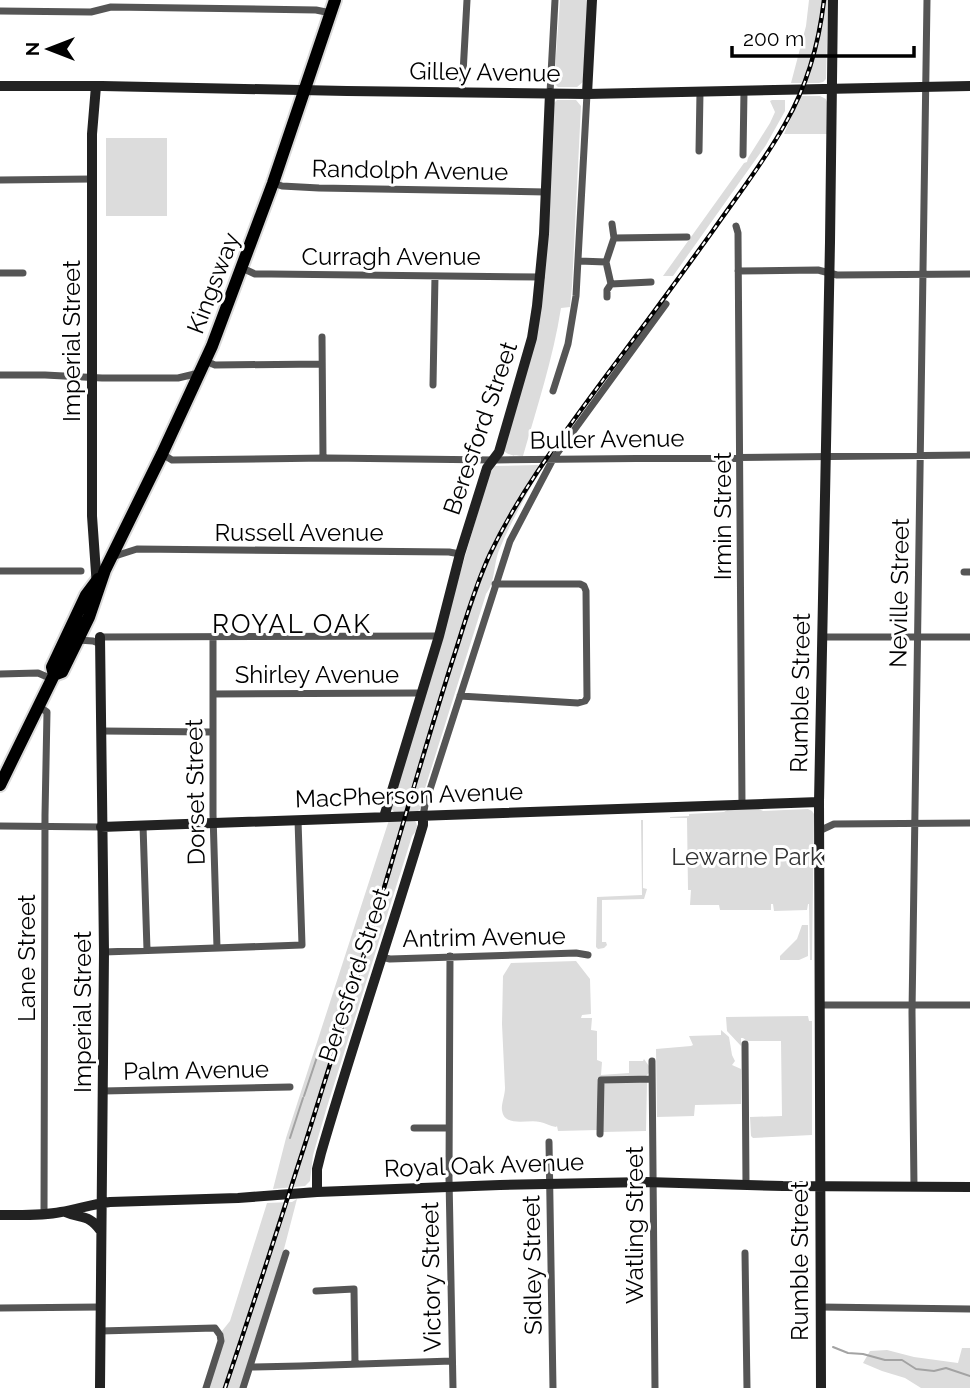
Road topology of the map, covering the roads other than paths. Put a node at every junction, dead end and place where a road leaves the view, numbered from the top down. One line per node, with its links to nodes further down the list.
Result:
1 (273, 0): 9 (street)
2 (335, 0): 11 (main road, Kingsway)
3 (467, 0): 19 (street)
4 (555, 0): 21 (street, Beresford Street)
5 (592, 0): 22 (street)
6 (833, 0): 16 (street, Rumble Street)
7 (927, 0): 15 (street, Neville Street)
8 (183, 4): 9 (street); 10 (street)
9 (273, 9): 11 (street)
10 (0, 11)
11 (331, 13): 17 (main road, Kingsway)
12 (0, 86): 13 (street, Gilley Avenue)
13 (96, 86): 17 (street, Gilley Avenue); 25 (street, Imperial Street)
14 (970, 86): 15 (street, Gilley Avenue)
15 (925, 87): 16 (street, Gilley Avenue); 40 (street, Neville Street)
16 (832, 89): 18 (street, Gilley Avenue); 39 (street, Rumble Street)
17 (305, 90): 19 (street, Gilley Avenue); 27 (main road, Kingsway)
18 (744, 91): 20 (street, Gilley Avenue); 24 (street)
19 (462, 92): 21 (street, Gilley Avenue)
20 (700, 92): 22 (street, Gilley Avenue); 23 (street)
21 (551, 93): 22 (street, Gilley Avenue); 28 (street, Beresford Street)
22 (587, 94): 33 (street)
23 (699, 151)
24 (743, 155)
25 (92, 179): 26 (street); 52 (street, Imperial Street)
26 (0, 180)
27 (273, 183): 28 (street, Randolph Avenue); 35 (main road, Kingsway)
28 (546, 191): 43 (street, Beresford Street)
29 (612, 224): 32 (street)
30 (736, 226): 36 (street, Irmin Street)
31 (687, 237): 32 (street)
32 (614, 238): 34 (street)
33 (579, 261): 34 (street); 55 (street)
34 (606, 262): 45 (street)
35 (242, 268): 42 (street, Curragh Avenue); 50 (main road, Kingsway)
36 (738, 271): 39 (street); 60 (street, Irmin Street)
37 (0, 273): 38 (street)
38 (23, 273)
39 (830, 273): 40 (street); 61 (street, Rumble Street)
40 (922, 274): 41 (street); 59 (street, Neville Street)
41 (970, 274)
42 (435, 276): 43 (street, Curragh Avenue); 54 (street)
43 (541, 276): 64 (street, Beresford Street)
44 (651, 282): 45 (street)
45 (611, 284): 46 (street)
46 (607, 297)
47 (666, 304): 63 (street, Beresford Street)
48 (323, 337): 49 (street)
49 (322, 364): 50 (street); 62 (street)
50 (202, 367): 53 (street); 56 (main road, Kingsway)
51 (0, 375): 52 (street)
52 (92, 377): 53 (street); 71 (street, Imperial Street)
53 (178, 378): 56 (street)
54 (433, 385)
55 (553, 391)
56 (190, 393): 57 (main road, Kingsway)
57 (162, 454): 62 (street, Buller Avenue); 65 (main road, Kingsway)
58 (970, 455): 59 (street, Buller Avenue)
59 (920, 456): 61 (street, Buller Avenue); 76 (street, Neville Street)
60 (741, 457): 61 (street, Buller Avenue); 63 (street, Buller Avenue); 90 (street, Irmin Street)
61 (826, 457): 75 (street, Rumble Street)
62 (323, 458): 64 (street, Buller Avenue)
63 (553, 459): 64 (street, Buller Avenue); 72 (street, Beresford Street)
64 (494, 460): 67 (street, Beresford Street)
65 (121, 536): 66 (street); 68 (main road, Kingsway)
66 (138, 549): 67 (street, Russell Avenue); 68 (street, Russell Avenue)
67 (460, 554): 74 (street, Beresford Street)
68 (111, 557): 71 (main road, Kingsway)
69 (0, 571): 70 (street)
70 (81, 571)
71 (101, 575): 78 (main road, Kingsway); 81 (main road, Kingsway)
72 (495, 584): 84 (street, Beresford Street); 84 (street)
73 (213, 636): 74 (street); 79 (street); 83 (street, Dorset Street)
74 (439, 636): 82 (street, Beresford Street)
75 (822, 637): 76 (street); 89 (street, Rumble Street)
76 (917, 637): 77 (street); 96 (street, Neville Street)
77 (970, 637)
78 (78, 640): 79 (street); 81 (main road, Kingsway)
79 (100, 640): 86 (street, Imperial Street)
80 (0, 674): 81 (street)
81 (53, 677): 85 (main road, Kingsway)
82 (420, 693): 83 (street, Shirley Avenue); 92 (street, Beresford Street)
83 (213, 694): 87 (street, Dorset Street)
84 (460, 696): 91 (street, Beresford Street)
85 (38, 706): 88 (main road, Kingsway); 101 (street, Lane Street)
86 (102, 731): 87 (street); 102 (street, Imperial Street)
87 (212, 732): 95 (street, Dorset Street)
88 (0, 785)
89 (819, 803): 90 (street, MacPherson Avenue); 93 (street, Rumble Street)
90 (742, 805): 91 (street, MacPherson Avenue)
91 (423, 816): 92 (street, MacPherson Avenue); 109 (street, Beresford Street)
92 (384, 817): 94 (street, MacPherson Avenue)
93 (819, 817): 98 (street); 103 (street, Rumble Street)
94 (298, 820): 95 (street, MacPherson Avenue); 104 (street)
95 (213, 823): 99 (street, MacPherson Avenue); 104 (street, Dorset Street)
96 (915, 823): 97 (street); 98 (street); 110 (street, Neville Street)
97 (970, 823)
98 (834, 824): 103 (street)
99 (143, 825): 102 (street, MacPherson Avenue); 105 (street)
100 (0, 826): 101 (street, MacPherson Avenue)
101 (46, 826): 102 (street, MacPherson Avenue); 133 (street, Lane Street)
102 (101, 827): 106 (street, Imperial Street)
103 (819, 831): 111 (street, Rumble Street)
104 (217, 948): 105 (street)
105 (146, 950): 106 (street)
106 (104, 952): 117 (street, Imperial Street)
107 (588, 955): 108 (street, Antrim Avenue)
108 (450, 956): 109 (street, Antrim Avenue); 119 (street, Victory Street)
109 (381, 957): 129 (street, Beresford Street)
110 (912, 1004): 111 (street); 112 (street); 127 (street, Neville Street)
111 (819, 1005): 126 (street, Rumble Street)
112 (970, 1005)
113 (745, 1044): 124 (street)
114 (652, 1061): 115 (street, Watling Street)
115 (652, 1079): 120 (street); 122 (street, Watling Street)
116 (290, 1087): 117 (street, Palm Avenue)
117 (103, 1091): 130 (street, Imperial Street)
118 (414, 1128): 119 (street)
119 (449, 1128): 125 (street, Victory Street)
120 (600, 1134)
121 (549, 1142): 123 (street, Sidley Street)
122 (652, 1182): 123 (street, Royal Oak Avenue); 124 (street, Royal Oak Avenue); 151 (street, Watling Street)
123 (549, 1184): 125 (street, Royal Oak Avenue); 150 (street, Sidley Street)
124 (746, 1185): 126 (street, Royal Oak Avenue)
125 (449, 1187): 129 (street, Royal Oak Avenue); 143 (street, Victory Street)
126 (819, 1187): 127 (street, Royal Oak Avenue); 139 (street, Rumble Street)
127 (914, 1187): 128 (street, Royal Oak Avenue)
128 (970, 1187)
129 (317, 1192): 130 (street, Royal Oak Avenue)
130 (100, 1203): 131 (street, Royal Oak Avenue); 134 (street, Imperial Street)
131 (65, 1212): 133 (street, Royal Oak Avenue); 134 (street)
132 (0, 1215): 133 (street, Royal Oak Avenue)
133 (44, 1215)
134 (100, 1230): 138 (street, Imperial Street)
135 (286, 1253): 145 (street)
136 (745, 1253): 152 (street)
137 (316, 1291): 144 (street)
138 (100, 1307): 140 (street); 142 (street, Imperial Street)
139 (820, 1307): 141 (street); 153 (street, Rumble Street)
140 (0, 1308)
141 (970, 1308)
142 (100, 1331): 146 (street, Imperial Street); 147 (street)
143 (452, 1361): 144 (street); 149 (street, Victory Street)
144 (355, 1364): 145 (street)
145 (250, 1367): 148 (street)
146 (100, 1388)
147 (206, 1388)
148 (243, 1388)
149 (453, 1388)
150 (553, 1388)
151 (655, 1388)
152 (747, 1388)
153 (821, 1388)

